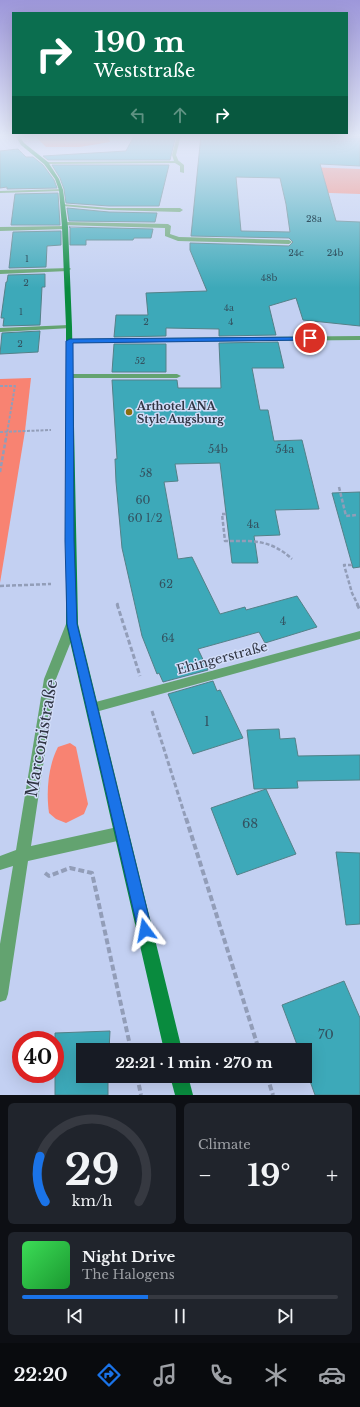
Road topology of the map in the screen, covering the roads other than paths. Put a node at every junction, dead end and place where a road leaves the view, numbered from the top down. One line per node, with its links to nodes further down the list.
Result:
1 (60, 186): 2 (street)
2 (61, 190): 3 (street); 4 (street)
3 (0, 192)
4 (63, 205): 5 (street); 6 (street)
5 (180, 210)
6 (65, 225): 7 (street); 8 (street); 9 (street)
7 (0, 229)
8 (288, 242)
9 (68, 269): 10 (street); 11 (street)
10 (0, 272)
11 (69, 326): 12 (street); 14 (street)
12 (0, 330)
13 (360, 338): 14 (street)
14 (70, 341): 15 (street)
15 (70, 376): 16 (street); 17 (street)
16 (177, 376)
17 (72, 624): 19 (street); 21 (street, Marconistraße)
18 (360, 635): 19 (street, Ehingerstraße)
19 (92, 708): 20 (street)
20 (122, 833): 21 (street); 24 (street)
21 (22, 856): 22 (street); 23 (street, Marconistraße)
22 (0, 863)
23 (0, 994)
24 (171, 1043)
25 (181, 1083): 26 (street)
26 (184, 1095)

